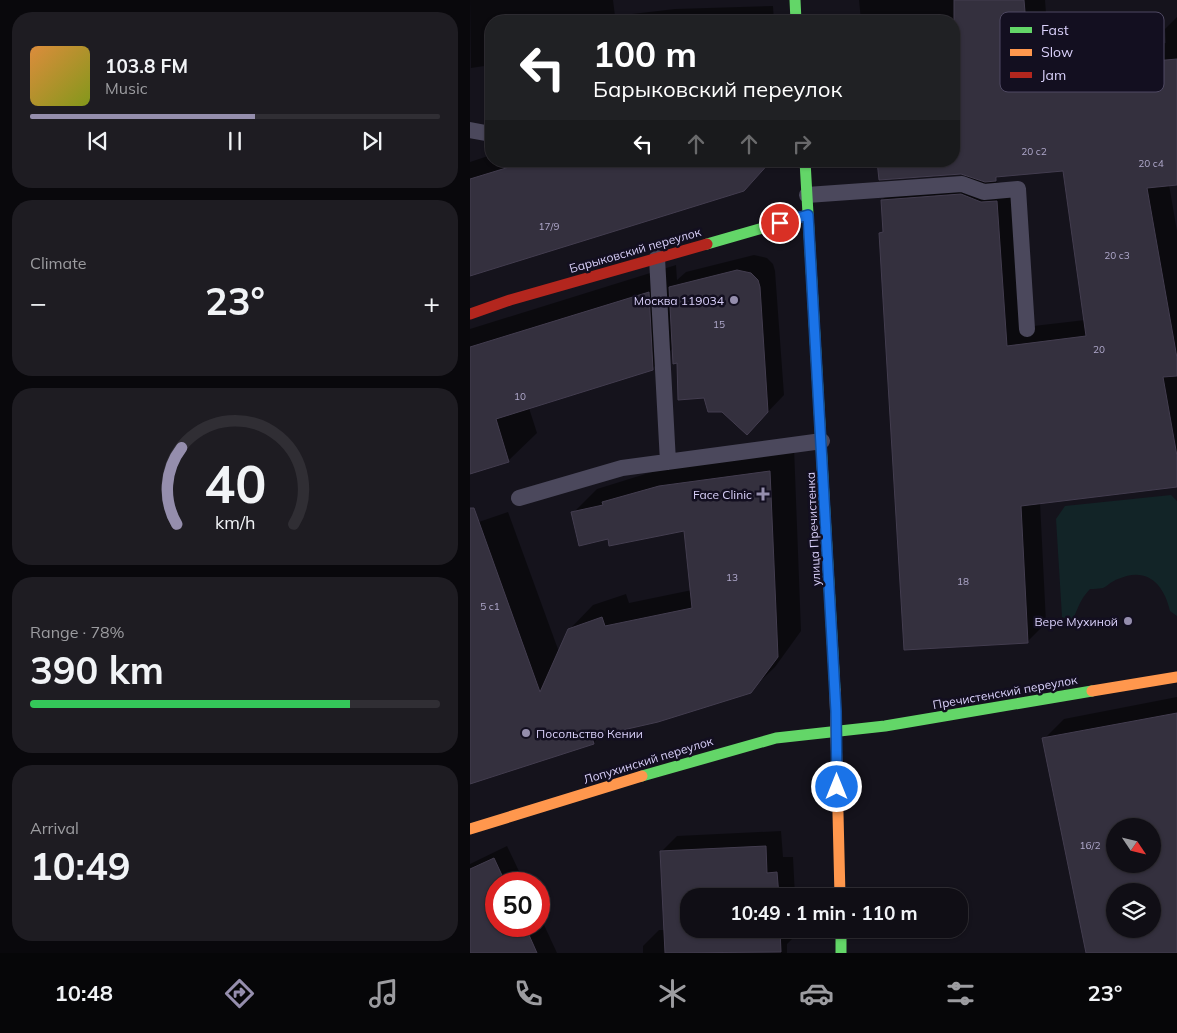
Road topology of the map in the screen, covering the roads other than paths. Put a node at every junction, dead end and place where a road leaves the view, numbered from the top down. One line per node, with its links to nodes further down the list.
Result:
1 (795, 0): 2 (street)
2 (796, 15)
3 (470, 128): 4 (lane)
4 (485, 132)
5 (805, 167): 6 (street, улица Пречистенка)
6 (807, 195): 7 (street, улица Пречистенка); 10 (lane)
7 (808, 215): 8 (street, Барыковский переулок); 11 (street, улица Пречистенка)
8 (658, 258): 9 (street, Барыковский переулок); 12 (lane)
9 (470, 314)
10 (1027, 329)
11 (822, 441): 12 (lane); 15 (street, улица Пречистенка)
12 (668, 462): 13 (lane)
13 (519, 498)
14 (1177, 677): 15 (street, Пречистенский переулок)
15 (837, 731): 16 (street, Лопухинский переулок); 17 (street, улица Пречистенка)
16 (470, 829)
17 (840, 888)
18 (841, 938): 19 (street)
19 (841, 953)

